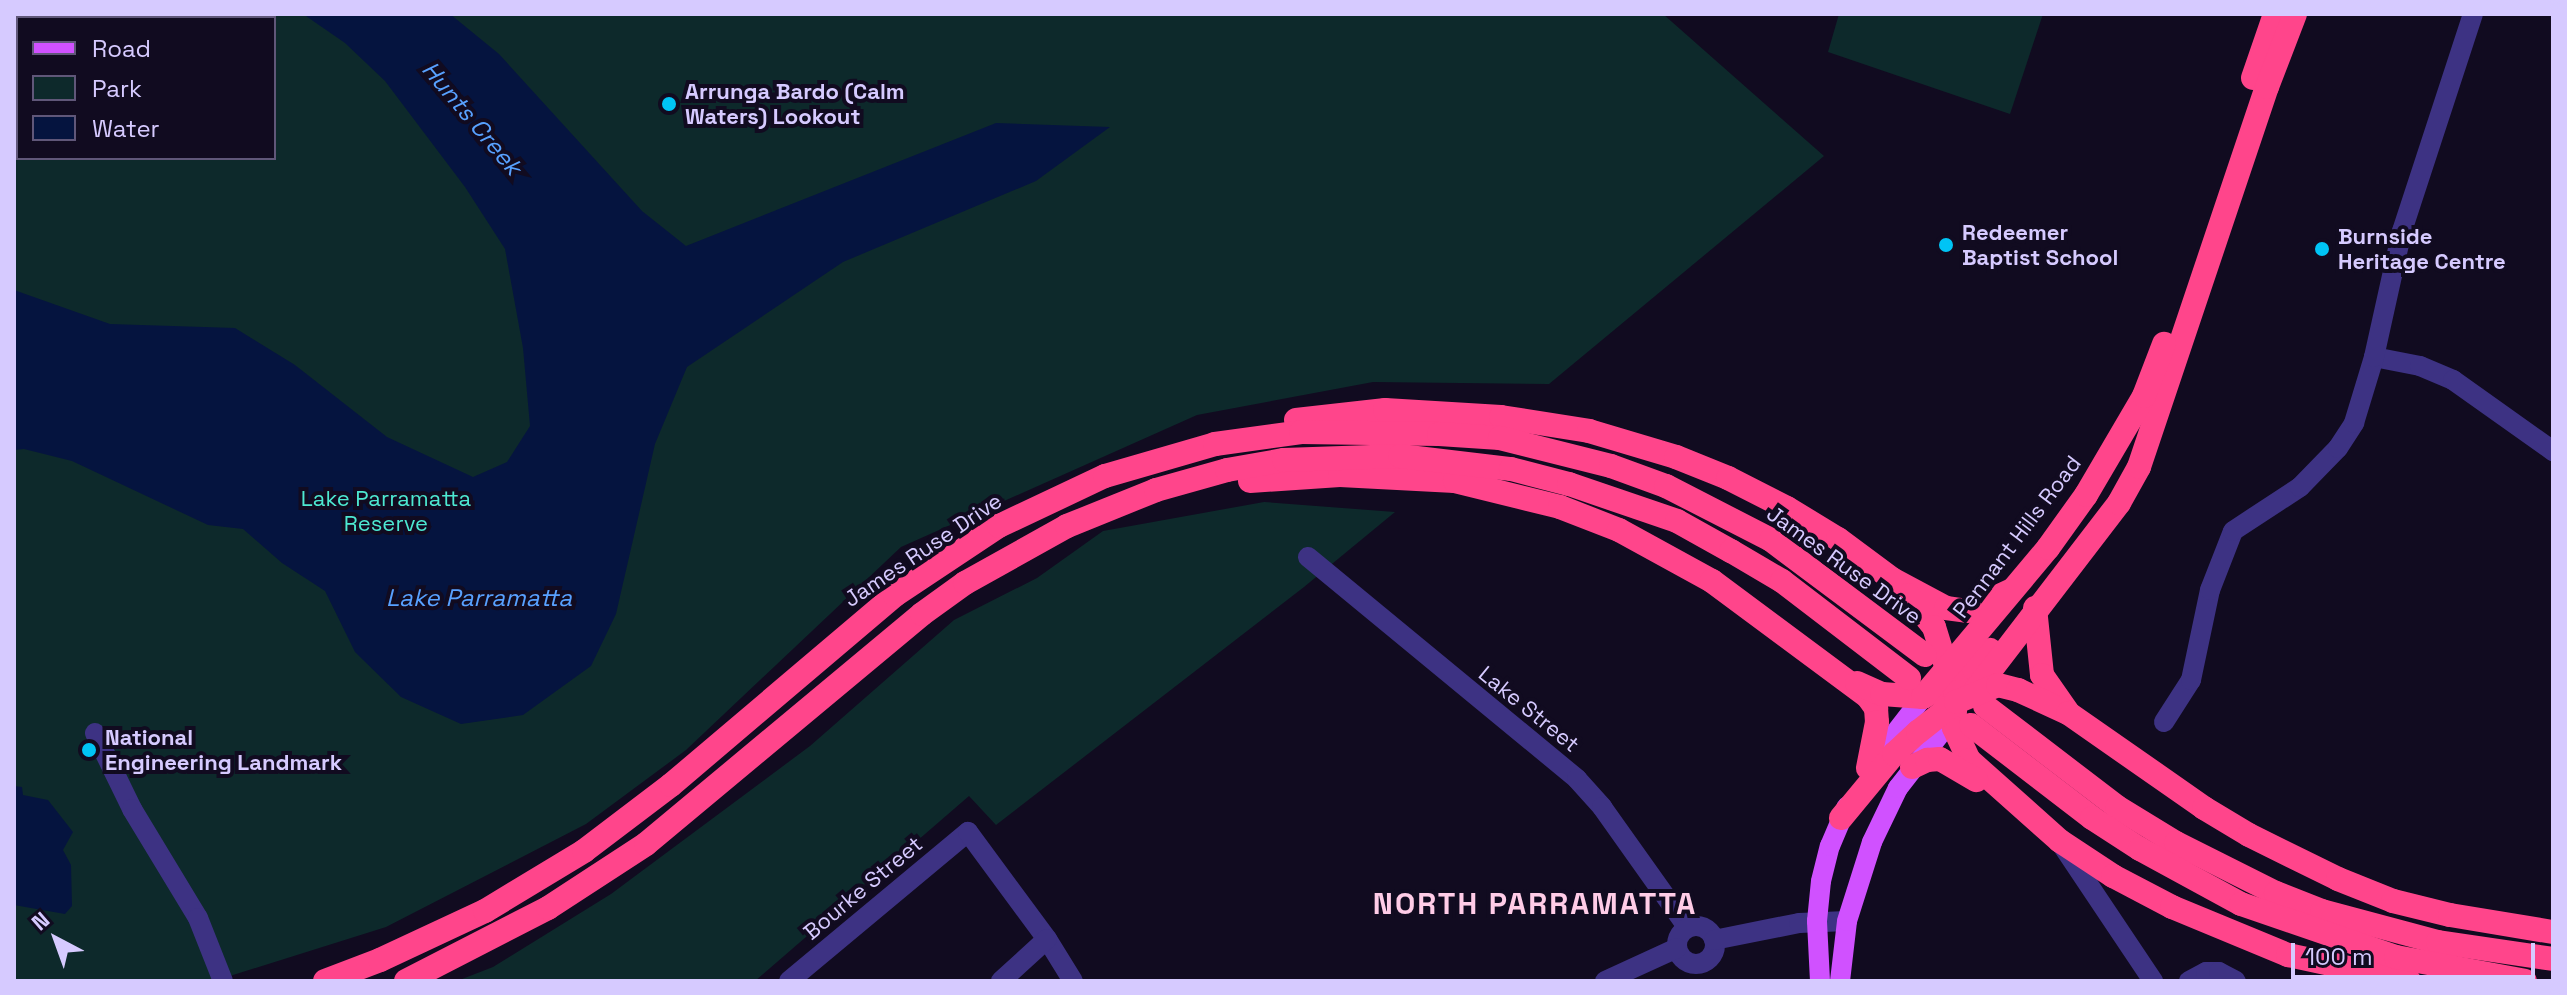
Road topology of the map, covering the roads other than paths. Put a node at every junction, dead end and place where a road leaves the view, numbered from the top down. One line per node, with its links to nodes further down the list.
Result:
1 (2275, 14): 10 (highway, Pennant Hills Road)
2 (2295, 14): 11 (highway)
3 (2473, 14): 4 (street)
4 (2374, 357): 5 (street); 17 (street)
5 (2553, 451)
6 (1163, 457): 9 (highway); 12 (highway, James Ruse Drive); 35 (highway, James Ruse Drive)
7 (1103, 511): 13 (highway); 14 (highway); 36 (highway)
8 (1308, 557): 26 (street, Lake Street)
9 (1892, 579): 10 (highway); 15 (highway)
10 (2012, 590): 15 (highway, Pennant Hills Road)
11 (2035, 608): 15 (highway); 16 (highway)
12 (1925, 655)
13 (1841, 674): 14 (highway); 20 (highway)
14 (1916, 687): 15 (highway, Pennant Hills Road); 20 (main road, Pennant Hills Road)
15 (1959, 699): 16 (highway); 19 (main road, Pennant Hills Road); 21 (highway); 22 (highway); 31 (highway); 46 (highway)
16 (2068, 713): 27 (highway)
17 (2164, 722)
18 (95, 733): 34 (street)
19 (1912, 767): 21 (highway); 25 (main road, Pennant Hills Road)
20 (1868, 768): 22 (main road, Pennant Hills Road)
21 (2021, 810): 23 (highway)
22 (1841, 818): 24 (main road, Pennant Hills Road)
23 (2060, 841): 42 (street); 45 (highway)
24 (1817, 921): 25 (street); 29 (street); 40 (main road, Pennant Hills Road)
25 (1847, 921): 41 (main road, Pennant Hills Road)
26 (1688, 928): 29 (street); 30 (street)
27 (2553, 932)
28 (1047, 939): 37 (street, Bourke Street); 38 (street); 39 (street)
29 (1714, 940): 32 (street)
30 (1677, 948): 32 (street); 33 (street)
31 (2553, 959)
32 (1690, 973)
33 (1618, 979)
34 (223, 981)
35 (325, 981)
36 (406, 981)
37 (789, 981)
38 (1001, 981)
39 (1073, 981)
40 (1820, 981)
41 (1840, 981)
42 (2153, 981)
43 (2189, 981): 44 (street)
44 (2236, 981)
45 (2409, 981)
46 (2525, 981)

